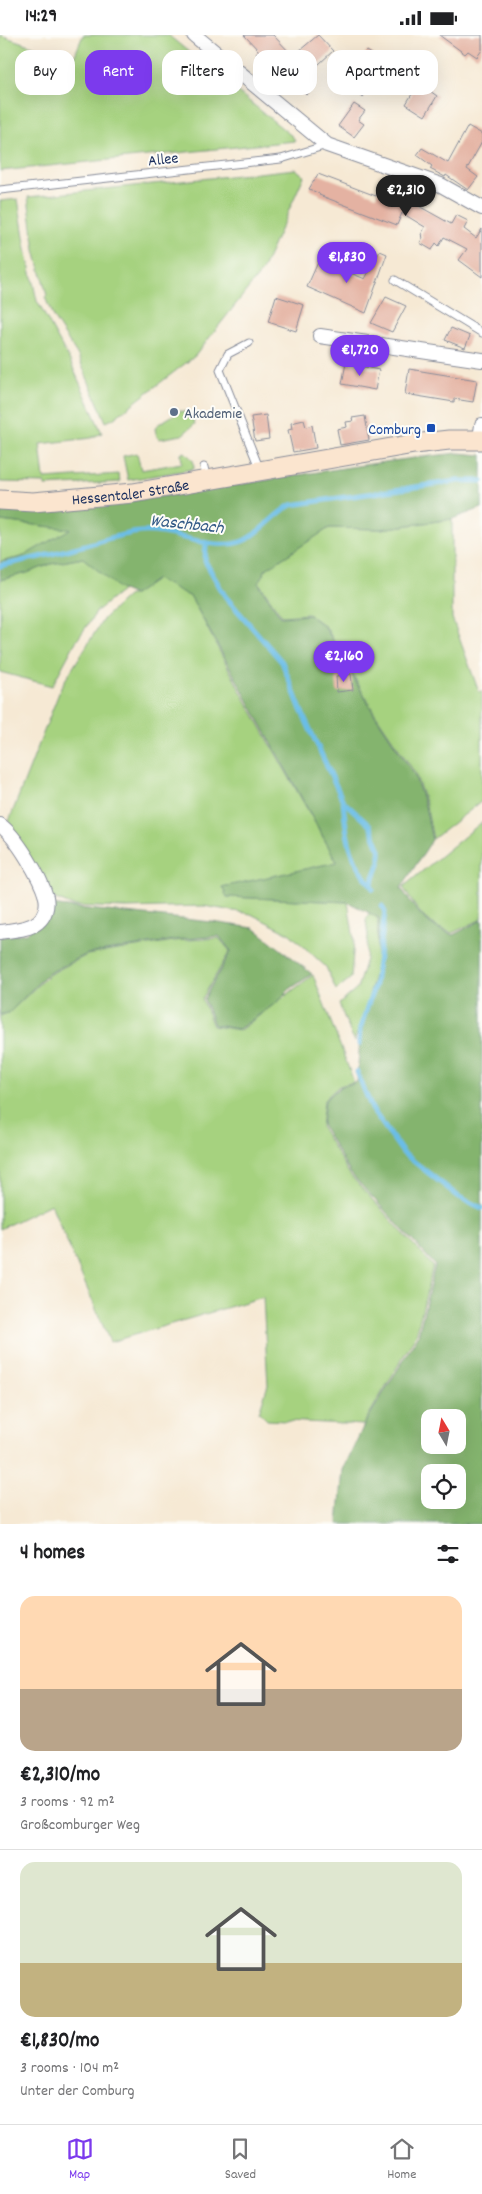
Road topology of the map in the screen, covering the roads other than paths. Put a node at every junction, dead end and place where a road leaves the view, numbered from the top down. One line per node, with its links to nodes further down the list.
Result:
1 (201, 37): 2 (street)
2 (327, 145): 3 (lane, Allee); 4 (street)
3 (0, 190)
4 (482, 208)
5 (395, 281): 6 (lane)
6 (482, 333)
7 (320, 336): 9 (street)
8 (249, 343): 11 (lane)
9 (482, 360)
10 (481, 435): 11 (main road, Hessentaler Straße)
11 (260, 471): 12 (main road, Hessentaler Straße)
12 (0, 500)
13 (0, 825): 14 (street)
14 (0, 932)

